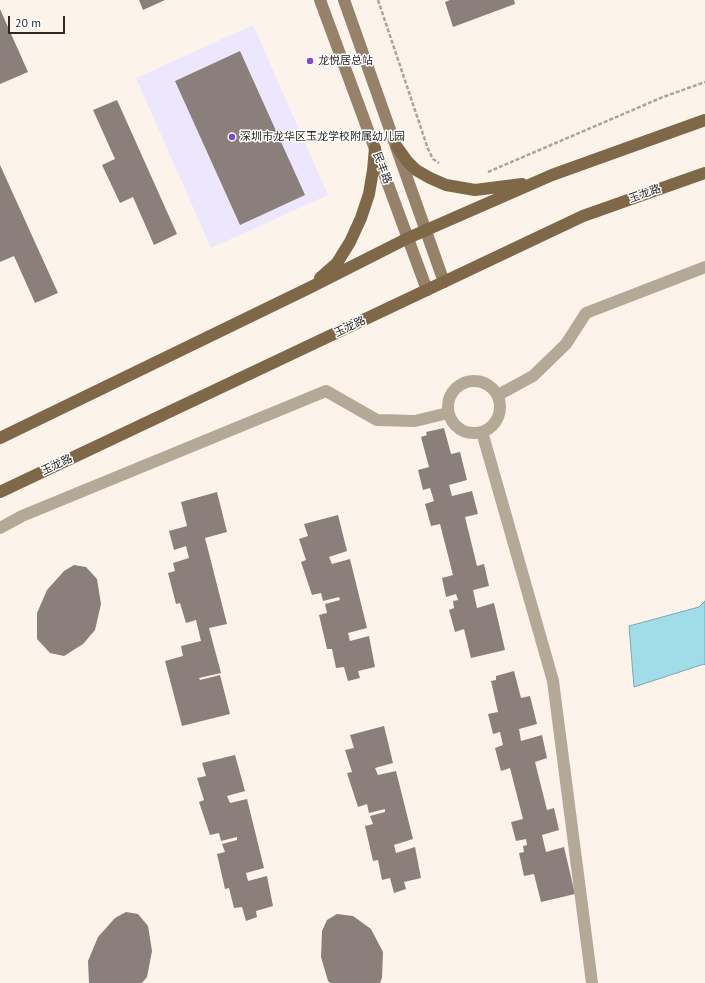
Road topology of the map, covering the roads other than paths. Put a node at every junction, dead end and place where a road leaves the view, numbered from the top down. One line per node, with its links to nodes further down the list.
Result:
1 (320, 0): 5 (main road, 民丰路)
2 (344, 0): 4 (main road, 民丰路)
3 (705, 120): 7 (main road)
4 (397, 147): 7 (main road); 8 (main road, 民丰路)
5 (374, 148): 9 (main road, 民丰路); 12 (main road)
6 (705, 173): 11 (main road, 玉龙路)
7 (535, 182): 8 (main road)
8 (426, 230): 9 (main road); 11 (main road, 民丰路)
9 (408, 238): 12 (main road); 13 (main road, 民丰路)
10 (705, 267): 14 (street)
11 (444, 282): 13 (main road, 玉龙路)
12 (309, 288): 17 (main road)
13 (428, 290): 18 (main road, 玉龙路)
14 (498, 395): 15 (street); 16 (street)
15 (448, 413): 16 (street); 19 (street)
16 (482, 432): 20 (street)
17 (0, 438)
18 (0, 492)
19 (0, 528)
20 (592, 983)

